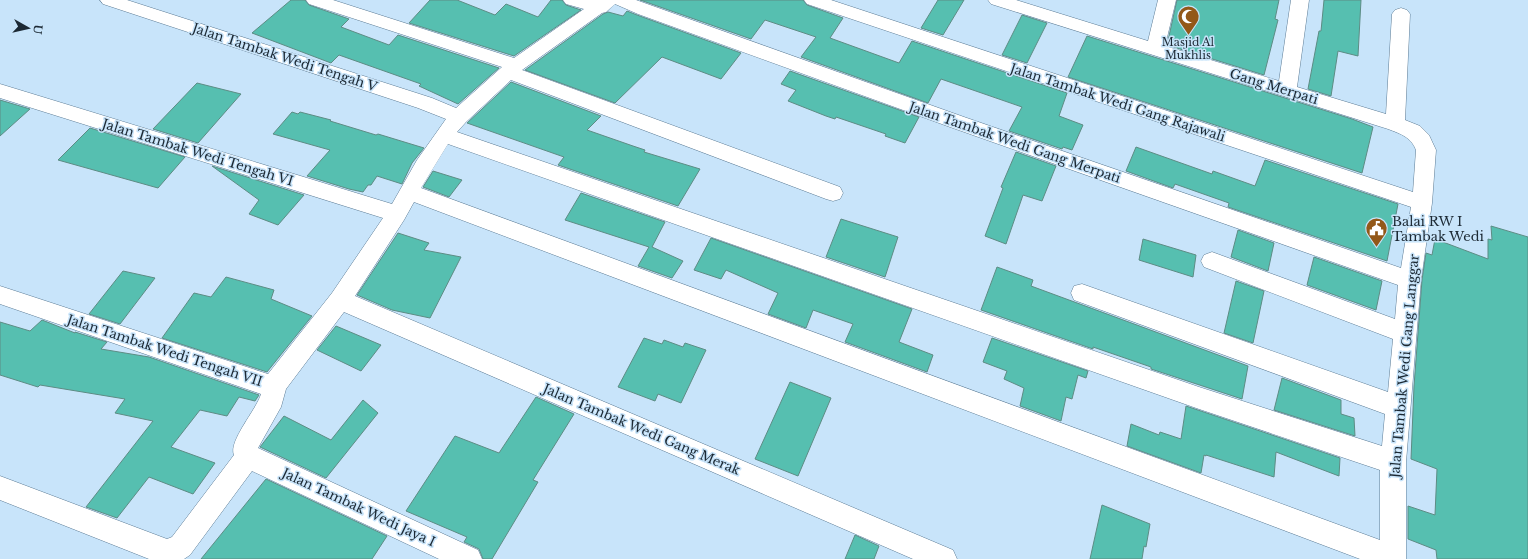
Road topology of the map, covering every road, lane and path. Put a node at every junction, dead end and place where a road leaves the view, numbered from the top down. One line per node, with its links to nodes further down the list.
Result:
1 (109, 0): 15 (street, Jalan Tambak Wedi Tengah V)
2 (315, 0): 12 (street)
3 (572, 0): 9 (street)
4 (621, 0): 24 (street, Jalan Tambak Wedi Gang Merpati)
5 (813, 0): 21 (street, Jalan Tambak Wedi Gang Rajawali)
6 (997, 0): 11 (street, Gang Merpati)
7 (1167, 0): 11 (street)
8 (1300, 0): 13 (street)
9 (604, 4): 12 (street, Jalan Tambak Wedi Tengah VII)
10 (1401, 14): 16 (street)
11 (1154, 49): 13 (street, Gang Merpati)
12 (513, 69): 15 (street, Jalan Tambak Wedi Tengah VII); 20 (street)
13 (1287, 90): 16 (street, Gang Merpati)
14 (0, 91): 22 (street, Jalan Tambak Wedi Tengah VI)
15 (459, 117): 17 (street, Jalan Tambak Wedi Tengah VII)
16 (1395, 124): 18 (street, Gang Merpati)
17 (444, 135): 19 (street, Jalan Tambak Wedi Tengah VII); 32 (street)
18 (1426, 150): 21 (street, Jalan Tambak Wedi Gang Langgar)
19 (409, 192): 22 (street, Jalan Tambak Wedi Tengah VII); 35 (street)
20 (833, 193)
21 (1422, 203): 24 (street, Jalan Tambak Wedi Gang Langgar)
22 (397, 214): 27 (street, Jalan Tambak Wedi Tengah VII)
23 (1212, 262): 28 (street)
24 (1410, 280): 28 (street, Jalan Tambak Wedi Gang Langgar)
25 (1082, 293): 30 (street)
26 (0, 295): 29 (street, Jalan Tambak Wedi Tengah VII)
27 (340, 300): 29 (street, Jalan Tambak Wedi Tengah VII); 37 (street, Jalan Tambak Wedi Gang Merak)
28 (1405, 333): 30 (street, Jalan Tambak Wedi Gang Langgar)
29 (273, 383): 31 (street)
30 (1398, 407): 32 (street, Jalan Tambak Wedi Gang Langgar)
31 (248, 456): 34 (street); 36 (street, Jalan Tambak Wedi Jaya I)
32 (1393, 462): 35 (street, Jalan Tambak Wedi Gang Langgar)
33 (0, 488): 34 (street)
34 (164, 556)
35 (1393, 558)
36 (468, 559)
37 (944, 559)

